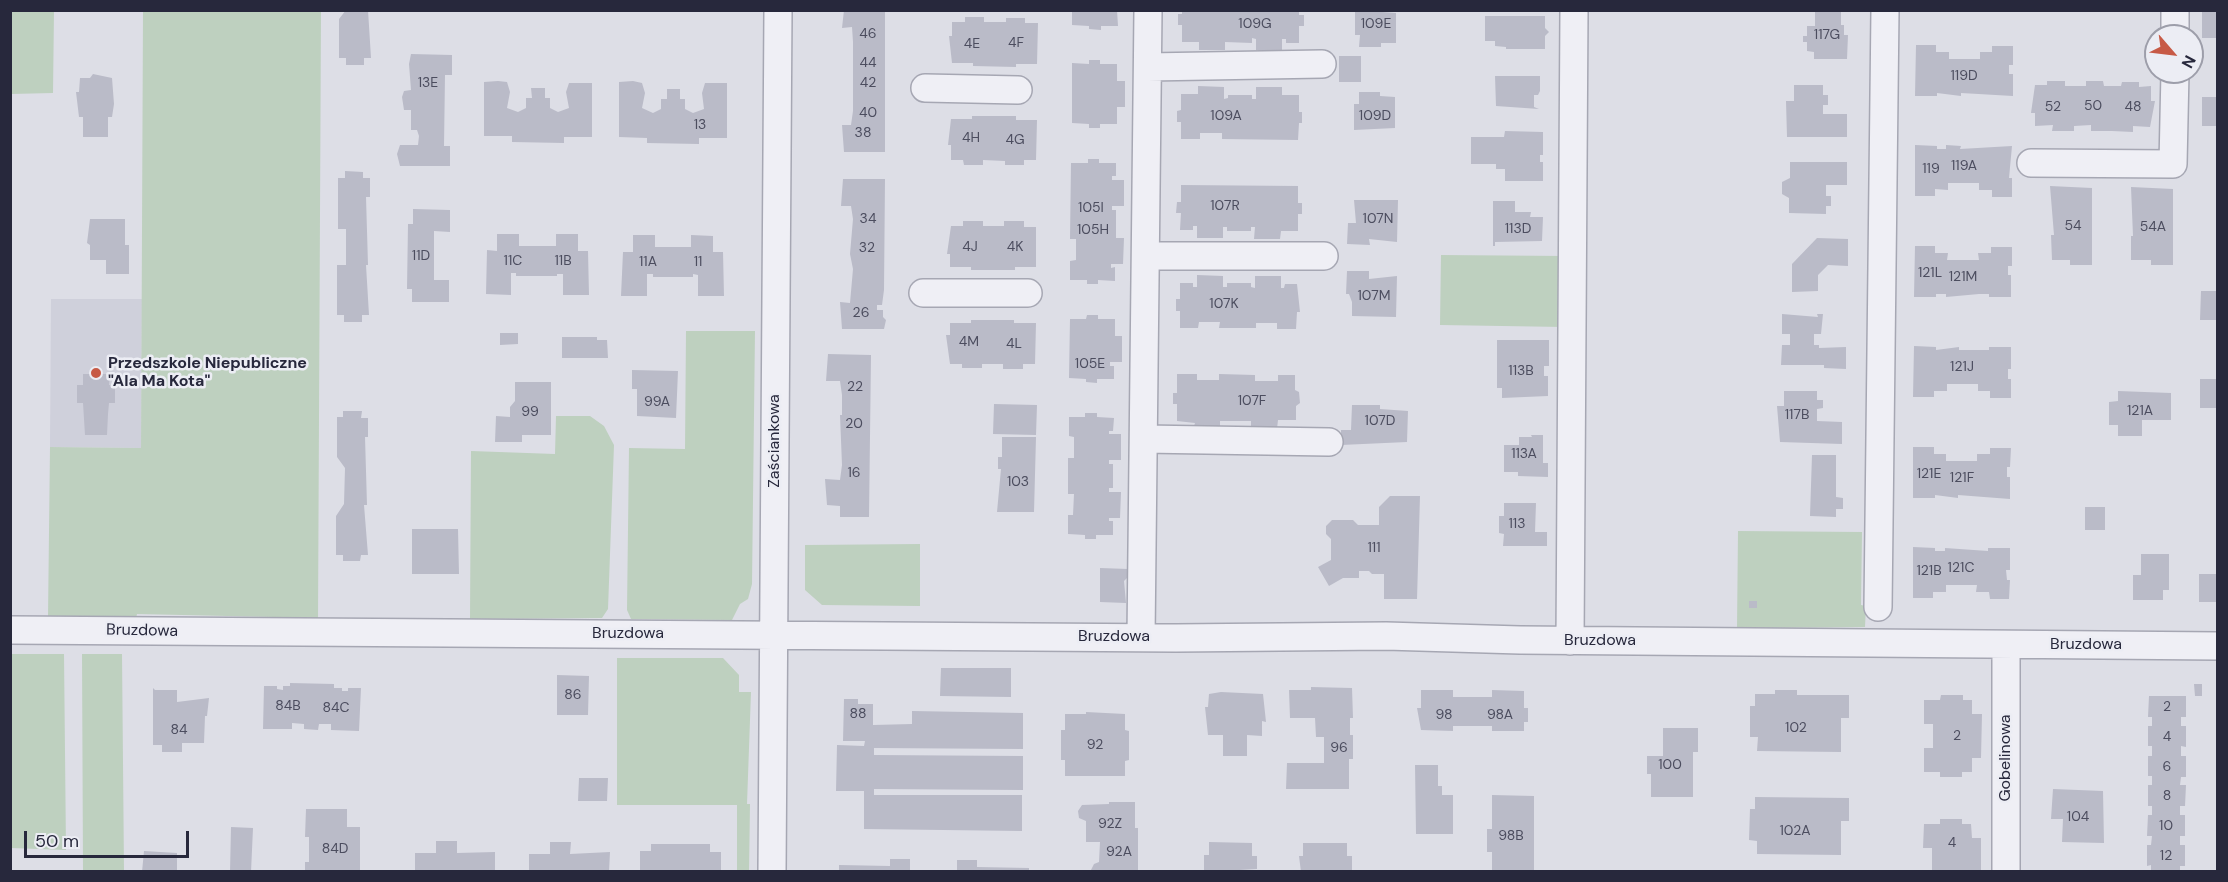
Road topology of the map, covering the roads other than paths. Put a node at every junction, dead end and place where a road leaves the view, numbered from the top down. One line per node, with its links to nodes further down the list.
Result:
1 (778, 10): 19 (street, Zaściankowa)
2 (1148, 10): 6 (street)
3 (1574, 10): 21 (street)
4 (1885, 10): 17 (street)
5 (1322, 64): 6 (street)
6 (1148, 67): 11 (street)
7 (2175, 84): 10 (street)
8 (925, 88): 9 (street)
9 (1018, 90)
10 (2031, 163)
11 (1146, 256): 12 (street); 15 (street)
12 (1324, 256)
13 (923, 293): 14 (street)
14 (1029, 293)
15 (1144, 439): 16 (street); 20 (street)
16 (1329, 442)
17 (1878, 607)
18 (10, 630): 19 (street, Bruzdowa)
19 (775, 634): 20 (street, Bruzdowa); 24 (street, Zaściankowa)
20 (1141, 637): 21 (street, Bruzdowa)
21 (1570, 641): 22 (street, Bruzdowa)
22 (2006, 645): 23 (street, Bruzdowa); 25 (street, Gobelinowa)
23 (2217, 646)
24 (772, 872)
25 (2006, 872)

